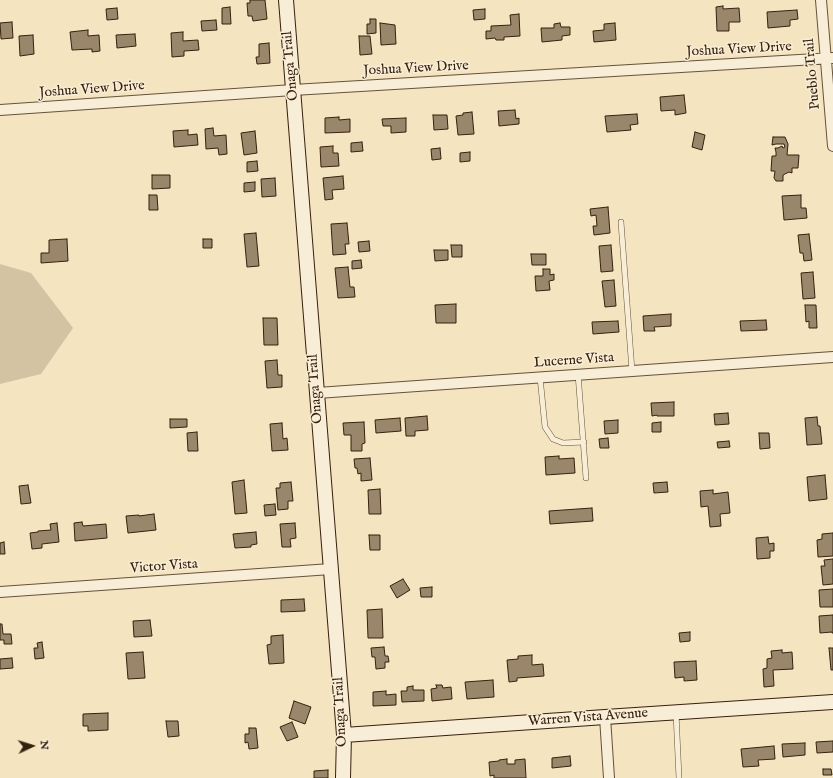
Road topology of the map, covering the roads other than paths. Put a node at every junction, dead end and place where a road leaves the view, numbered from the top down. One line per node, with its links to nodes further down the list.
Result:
1 (286, 0): 4 (street, Onaga Trail)
2 (821, 0): 3 (street, Pueblo Trail)
3 (829, 58): 4 (street, Joshua View Drive); 6 (street, Pueblo Trail)
4 (293, 90): 5 (street, Joshua View Drive); 12 (street, Onaga Trail)
5 (0, 110)
6 (833, 146)
7 (621, 222): 9 (lane)
8 (833, 357): 9 (street, Lucerne Vista)
9 (632, 371): 10 (street, Lucerne Vista)
10 (578, 374): 11 (street, Lucerne Vista); 13 (lane)
11 (540, 377): 12 (street, Lucerne Vista); 13 (lane)
12 (317, 393): 15 (street, Onaga Trail)
13 (584, 442): 14 (lane)
14 (586, 478)
15 (331, 569): 16 (street, Victor Vista); 20 (street, Onaga Trail)
16 (0, 592)
17 (833, 702): 18 (street, Warren Vista Avenue)
18 (676, 712): 19 (street, Warren Vista Avenue); 23 (lane)
19 (605, 717): 20 (street, Warren Vista Avenue); 22 (street)
20 (344, 735): 21 (street, Onaga Trail)
21 (344, 778)
22 (609, 778)
23 (679, 778)

